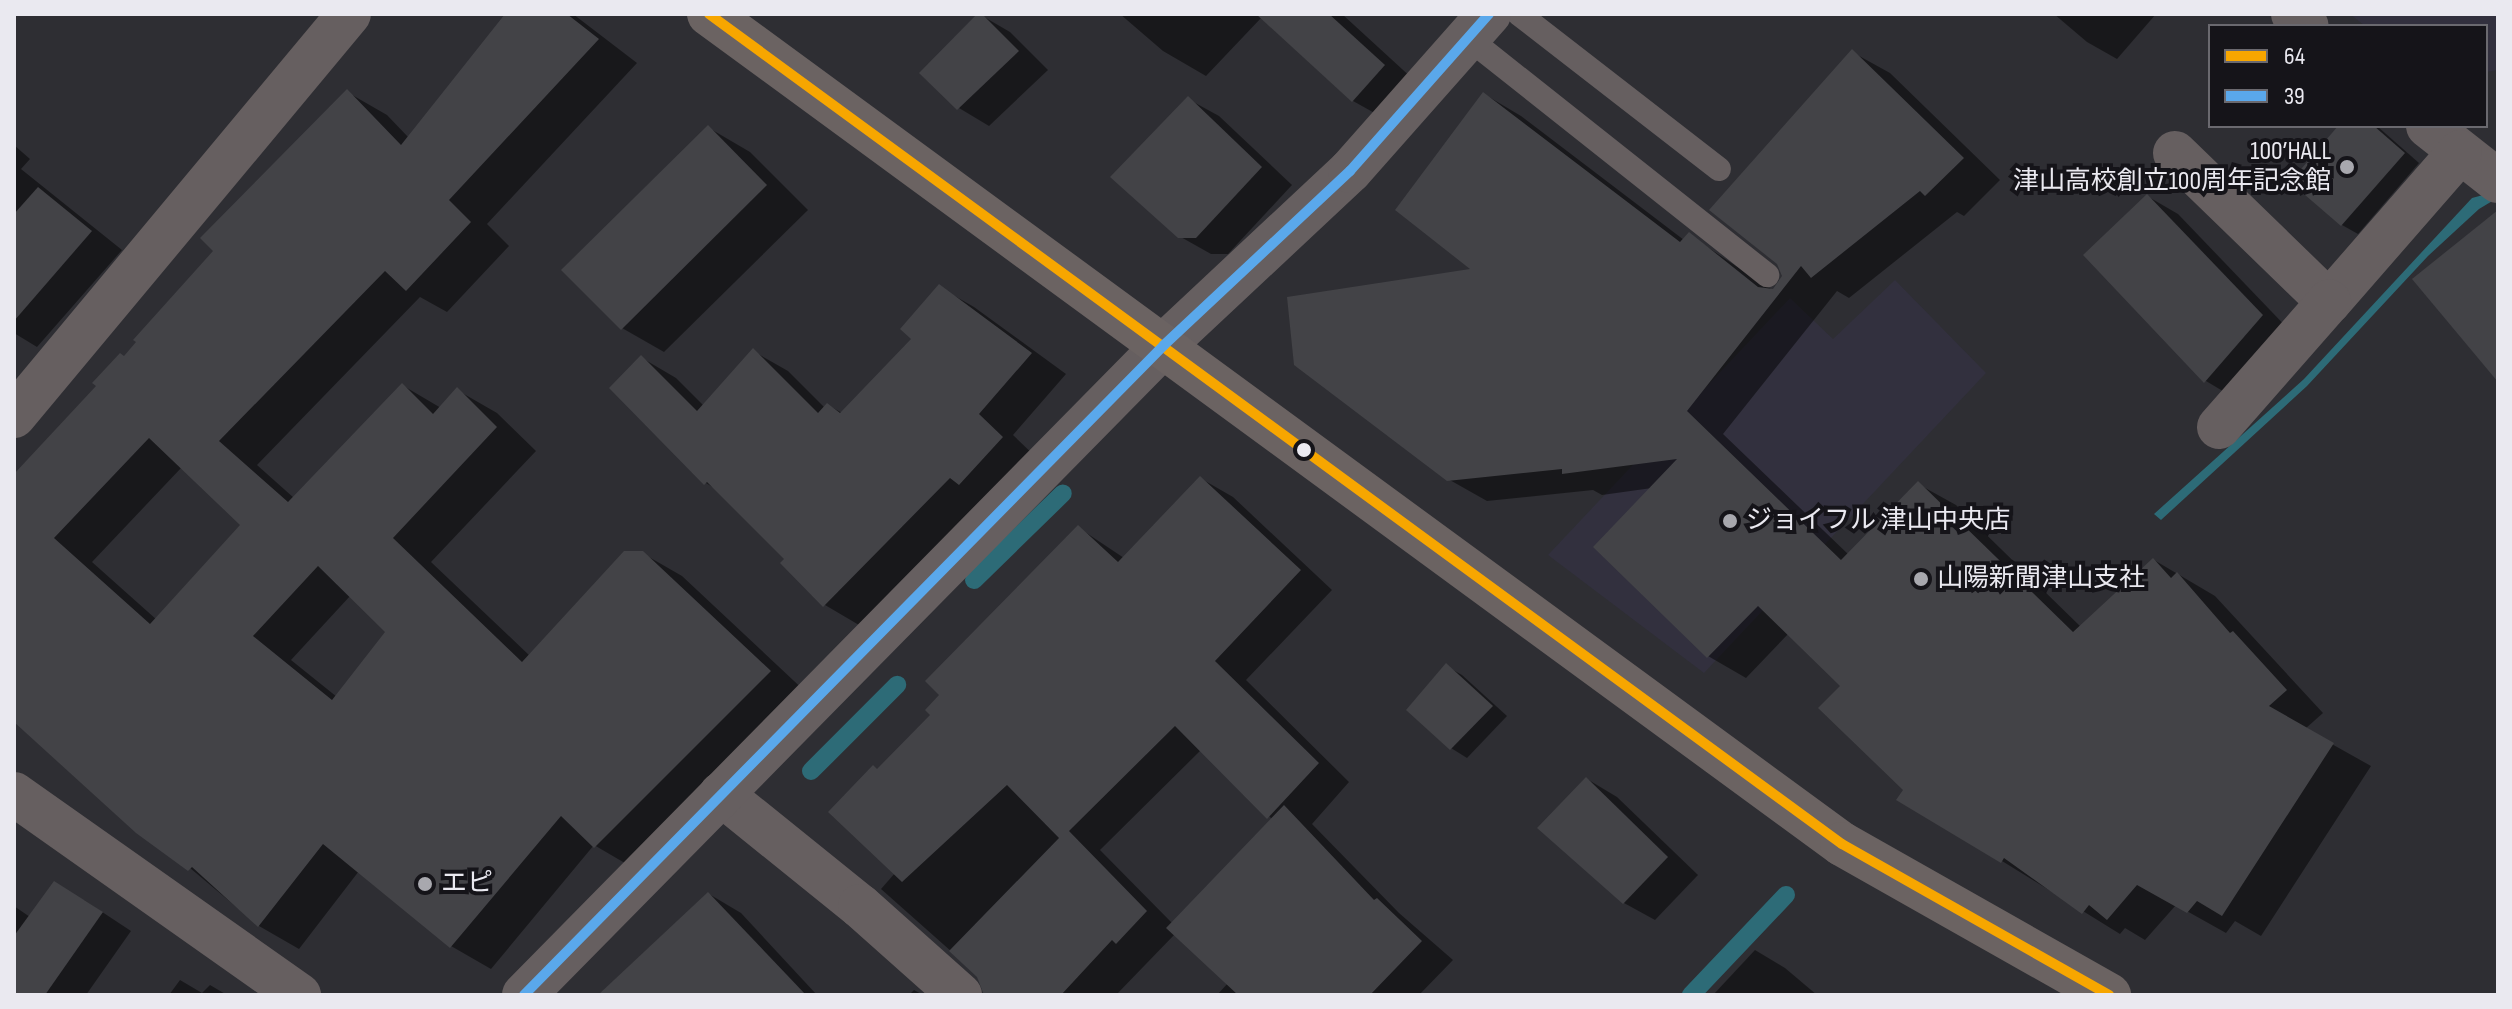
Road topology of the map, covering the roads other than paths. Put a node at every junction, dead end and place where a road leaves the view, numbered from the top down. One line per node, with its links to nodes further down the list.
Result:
1 (349, 14): 11 (street)
2 (709, 14): 10 (street)
3 (1519, 14): 7 (lane)
4 (1478, 26): 8 (lane); 10 (street)
5 (2175, 153): 9 (street)
6 (2473, 156): 9 (street)
7 (1719, 169)
8 (1767, 275)
9 (2329, 302): 12 (street)
10 (1164, 345): 14 (street); 18 (street)
11 (14, 416)
12 (2219, 427)
13 (14, 794): 15 (street)
14 (721, 794): 16 (street); 17 (street)
15 (299, 995)
16 (524, 995)
17 (960, 995)
18 (2109, 995)

